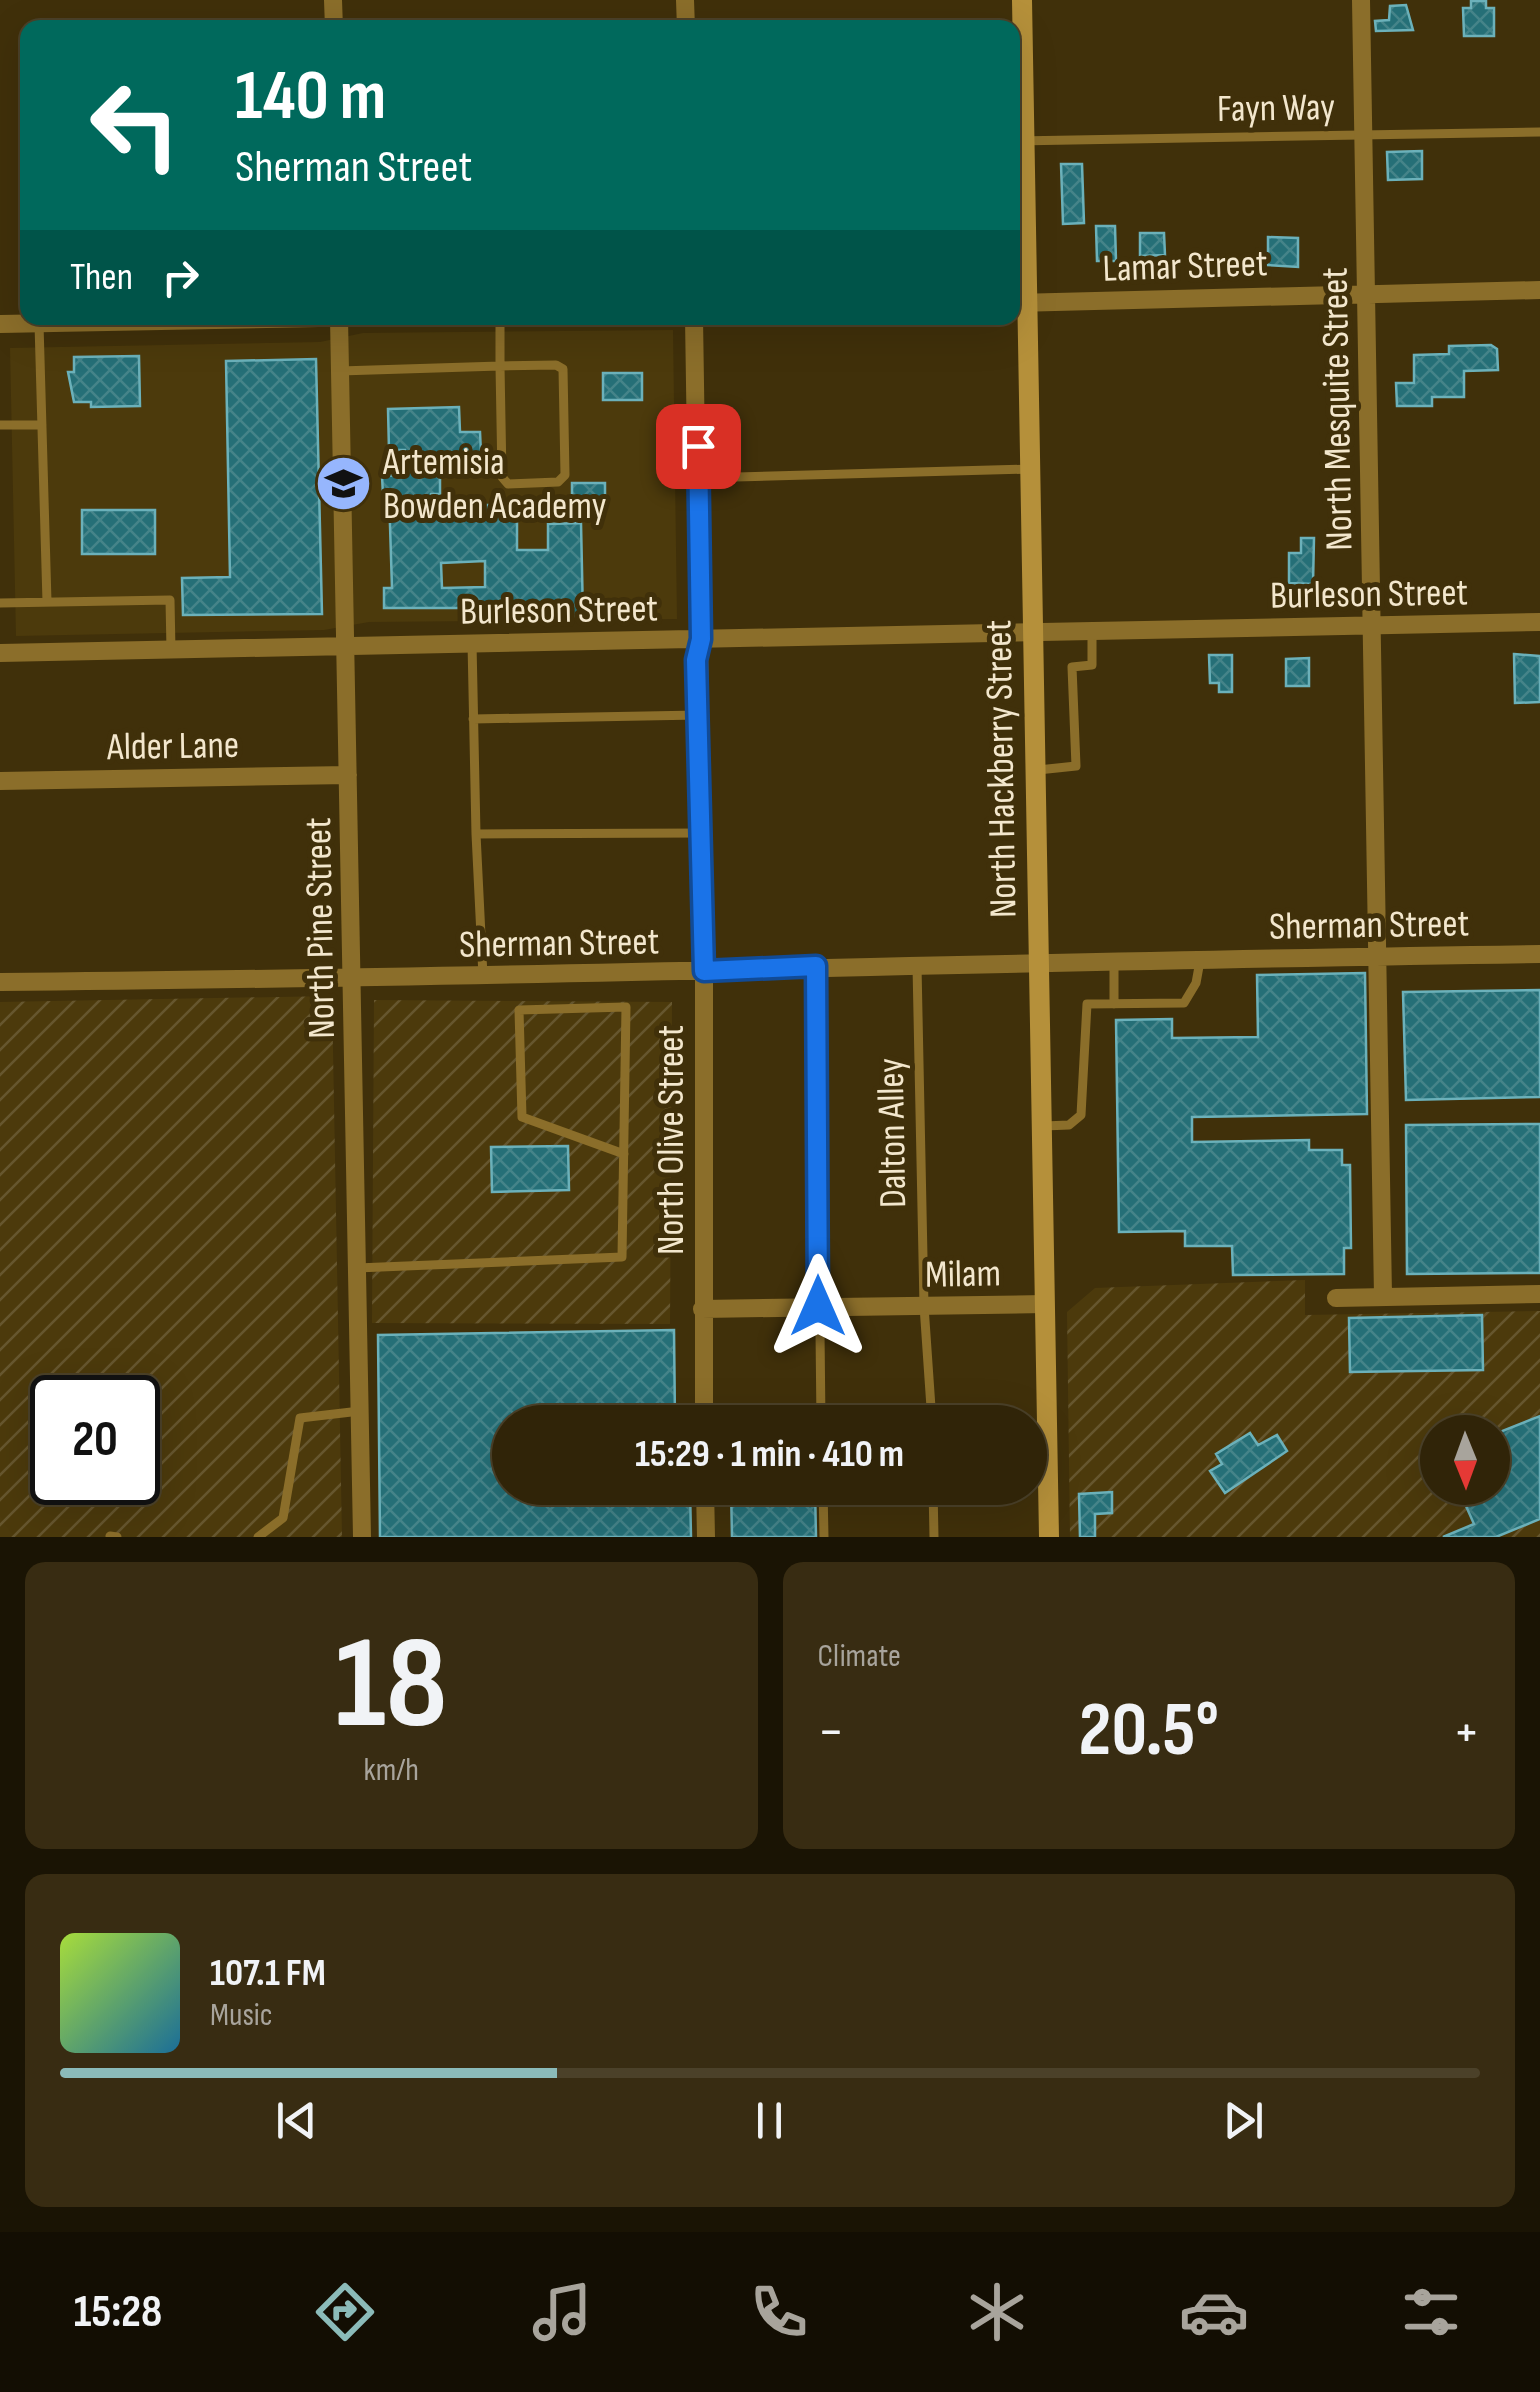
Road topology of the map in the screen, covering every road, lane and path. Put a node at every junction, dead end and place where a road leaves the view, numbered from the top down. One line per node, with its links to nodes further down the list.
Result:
1 (1022, 0): 3 (main road, North Hackberry Street)
2 (1362, 0): 5 (street, North Mesquite Street)
3 (1020, 70)
4 (1540, 132): 5 (lane, Fayn Way)
5 (1365, 135): 6 (lane, Fayn Way); 8 (street, North Mesquite Street)
6 (1020, 141)
7 (1540, 290): 8 (street, Lamar Street)
8 (1367, 293): 9 (street, Lamar Street); 23 (street, North Mesquite Street)
9 (1020, 303): 18 (main road, North Hackberry Street)
10 (39, 325): 17 (lane)
11 (339, 325): 15 (street, North Pine Street)
12 (500, 325): 14 (lane)
13 (694, 325): 19 (street, North Olive Street)
14 (500, 366): 14 (lane); 15 (lane)
15 (340, 371): 28 (street, North Pine Street)
16 (0, 425): 17 (lane)
17 (42, 425): 20 (lane)
18 (1030, 469): 19 (lane); 25 (main road, North Hackberry Street)
19 (698, 478): 26 (street, North Olive Street)
20 (47, 602): 21 (lane); 29 (lane)
21 (0, 604)
22 (1540, 622): 23 (street, Burleson Street)
23 (1370, 625): 24 (street, Burleson Street); 39 (street, North Mesquite Street)
24 (1092, 631): 25 (street, Burleson Street); 33 (lane)
25 (1033, 632): 26 (street, Burleson Street); 33 (main road, North Hackberry Street)
26 (701, 639): 27 (street, Burleson Street); 31 (street, North Olive Street)
27 (472, 643): 28 (street, Burleson Street); 32 (lane)
28 (345, 646): 29 (street, Burleson Street); 34 (street, North Pine Street)
29 (170, 650): 30 (street, Burleson Street)
30 (0, 653)
31 (698, 715): 32 (lane); 36 (street, North Olive Street)
32 (473, 719): 37 (lane)
33 (1035, 770): 41 (main road, North Hackberry Street)
34 (348, 774): 35 (street, Alder Lane); 47 (street, North Pine Street)
35 (0, 781)
36 (702, 833): 37 (lane); 45 (street, North Olive Street)
37 (476, 834): 46 (lane)
38 (1540, 954): 39 (street, Sherman Street)
39 (1376, 956): 40 (street, Sherman Street); 54 (street, North Mesquite Street)
40 (1200, 958): 42 (street, Sherman Street); 49 (lane)
41 (1039, 960): 42 (street, Sherman Street); 43 (street, Sherman Street); 50 (main road, North Hackberry Street)
42 (1114, 960): 49 (lane)
43 (918, 963): 44 (street, Sherman Street); 58 (lane, Dalton Alley)
44 (816, 966): 45 (street, Sherman Street); 57 (lane)
45 (704, 971): 46 (street, Sherman Street); 59 (street, North Olive Street)
46 (483, 976): 47 (street, Sherman Street)
47 (353, 979): 48 (street, Sherman Street); 52 (street, North Pine Street)
48 (0, 982)
49 (1114, 1004): 50 (lane)
50 (1042, 1126): 56 (main road, North Hackberry Street)
51 (624, 1154): 51 (lane); 52 (lane)
52 (357, 1268): 63 (street, North Pine Street)
53 (1540, 1294): 54 (street)
54 (1382, 1296): 55 (street)
55 (1336, 1298)
56 (1045, 1304): 58 (street, Milam); 72 (main road, North Hackberry Street)
57 (818, 1306): 58 (street, Milam); 59 (street, Milam); 61 (lane)
58 (924, 1306): 62 (lane, Dalton Alley)
59 (702, 1309): 60 (street, North Olive Street)
60 (704, 1405)
61 (821, 1405)
62 (931, 1405)
63 (360, 1410): 67 (lane); 68 (street, North Pine Street)
64 (705, 1505): 69 (street)
65 (823, 1505): 70 (lane)
66 (933, 1505): 71 (lane)
67 (258, 1537)
68 (362, 1537)
69 (706, 1537)
70 (824, 1537)
71 (934, 1537)
72 (1049, 1537)

